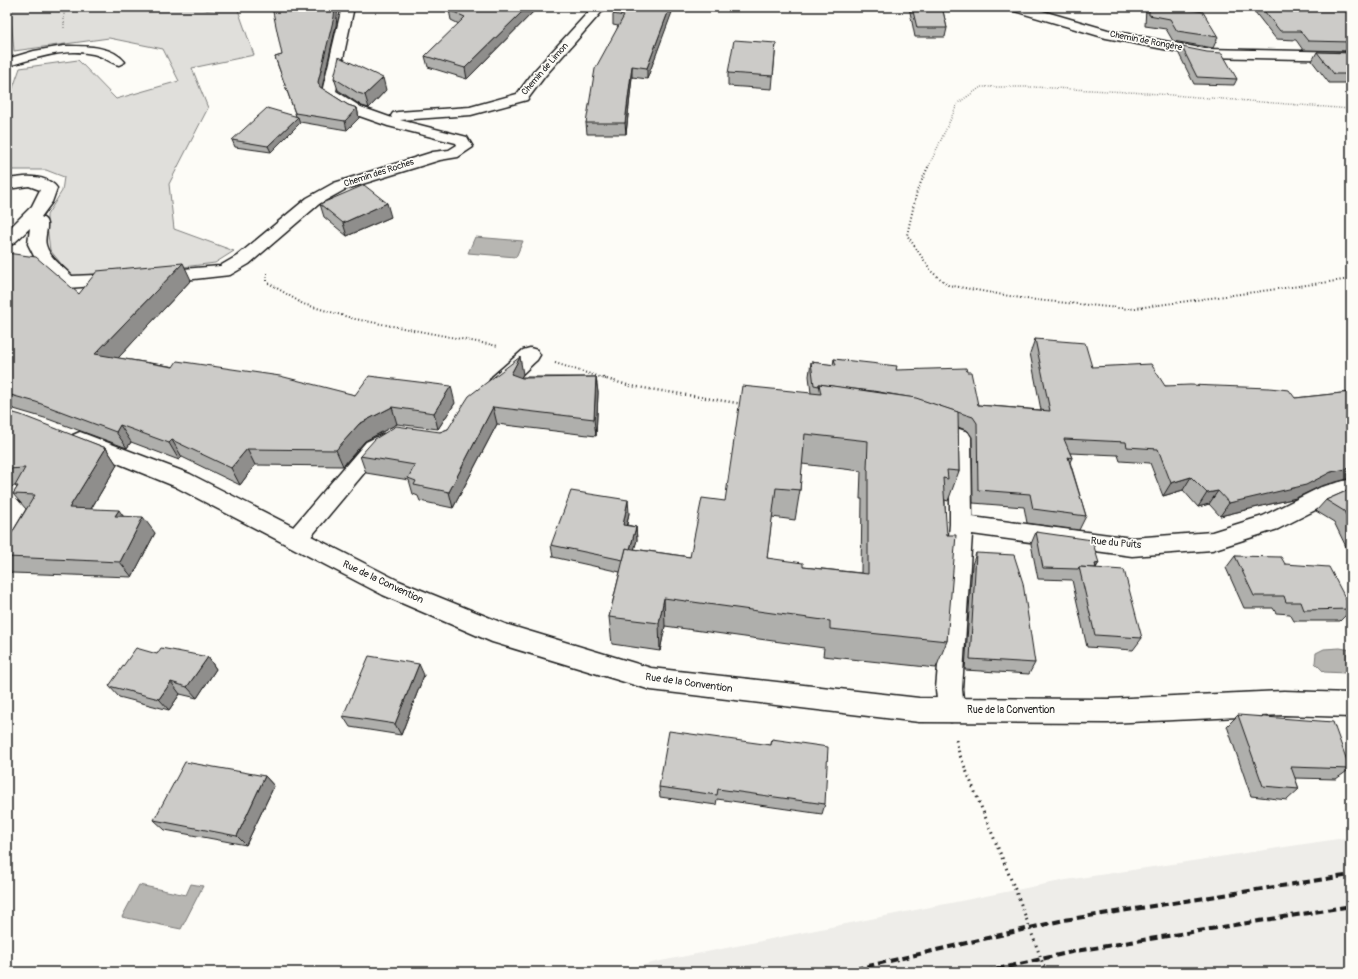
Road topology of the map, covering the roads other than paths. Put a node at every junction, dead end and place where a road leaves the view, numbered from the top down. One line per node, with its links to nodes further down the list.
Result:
1 (348, 7): 7 (street, Chemin des Roches)
2 (600, 7): 7 (street, Chemin de Limon)
3 (1016, 7): 4 (street, Chemin de Rongère)
4 (1351, 56)
5 (119, 62): 6 (lane)
6 (7, 63)
7 (381, 117): 9 (street, Chemin des Roches)
8 (7, 184): 9 (street)
9 (29, 219): 10 (street)
10 (7, 240)
11 (530, 355): 12 (street)
12 (484, 394)
13 (910, 420): 17 (street)
14 (398, 433): 18 (street)
15 (63, 434): 18 (street, Rue de la Convention)
16 (1351, 487): 17 (street, Rue du Puits)
17 (961, 524): 20 (street)
18 (296, 539): 20 (street, Rue de la Convention)
19 (1351, 705): 20 (street, Rue de la Convention)
20 (951, 710)

